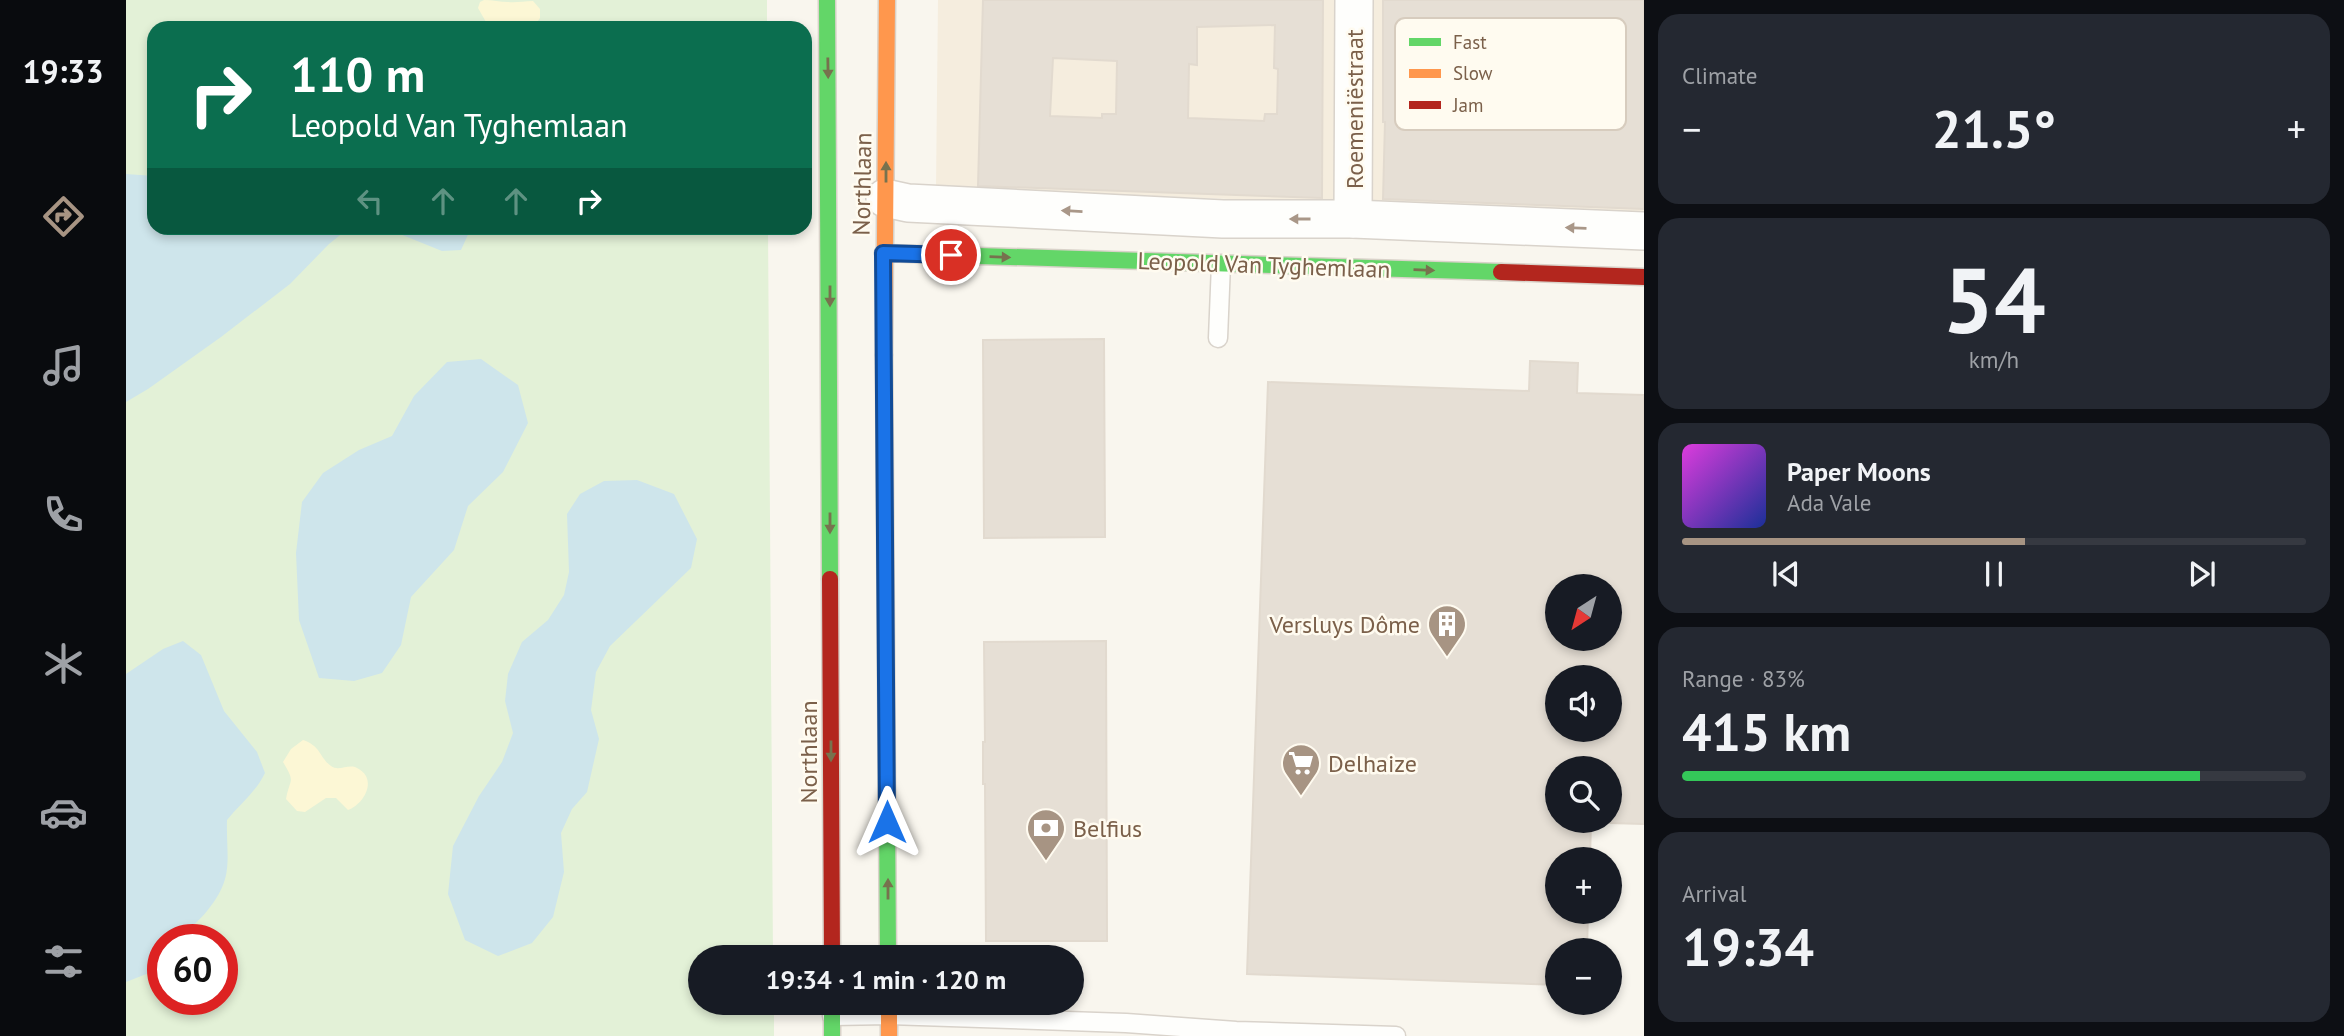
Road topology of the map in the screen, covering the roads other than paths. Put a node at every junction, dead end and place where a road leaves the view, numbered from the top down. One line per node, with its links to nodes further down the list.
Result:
1 (827, 0): 11 (main road, Northlaan, one-way to 11)
2 (887, 0): 4 (main road, Northlaan, one-way to 2)
3 (1354, 0): 5 (street, Roemeniëstraat)
4 (886, 198): 5 (street, Leopold Van Tyghemlaan, one-way to 4); 7 (main road, Northlaan)
5 (1353, 219): 6 (street, Leopold Van Tyghemlaan, one-way to 5)
6 (1644, 231)
7 (883, 253): 8 (main road, Leopold Van Tyghemlaan, one-way to 8); 12 (main road, Northlaan, one-way to 7)
8 (1221, 264): 9 (main road, Leopold Van Tyghemlaan, one-way to 9); 10 (lane)
9 (1644, 277)
10 (1219, 338)
11 (832, 945)
12 (888, 945)
13 (832, 1015): 16 (main road)
14 (889, 1015): 17 (main road)
15 (991, 1015): 18 (lane)
16 (832, 1036)
17 (889, 1036)
18 (1396, 1036)

